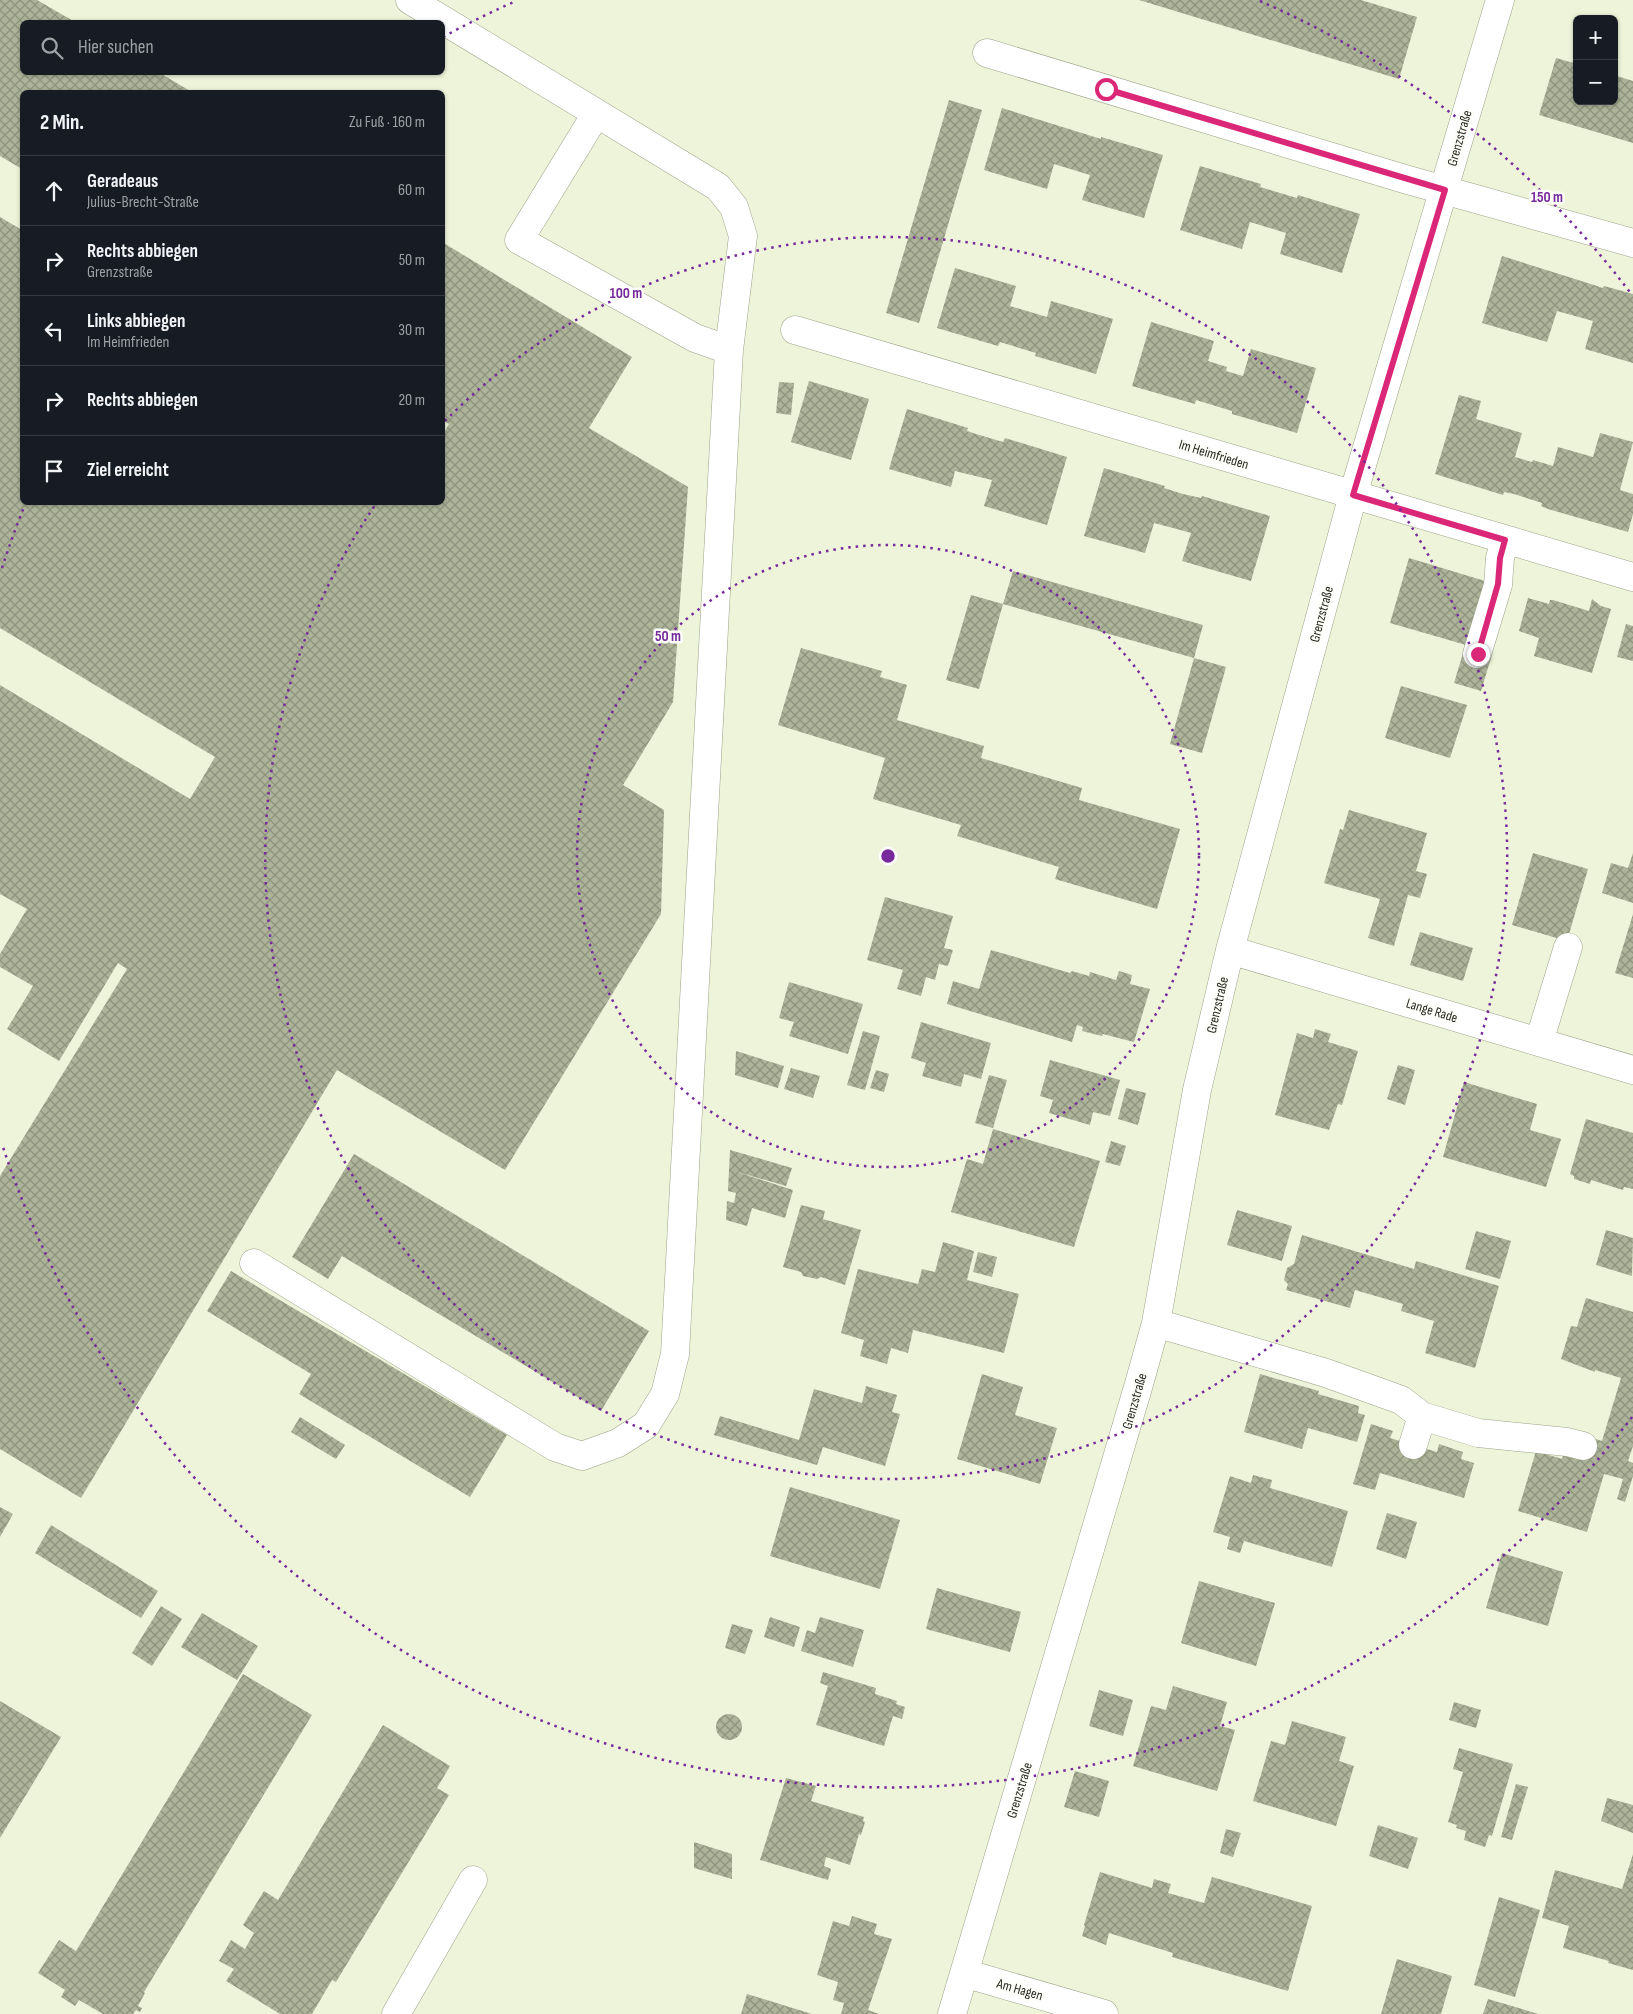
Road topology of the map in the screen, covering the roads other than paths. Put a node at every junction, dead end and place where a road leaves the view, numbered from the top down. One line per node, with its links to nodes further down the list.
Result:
1 (410, 0): 3 (street)
2 (1500, 0): 7 (street, Grenzstraße)
3 (443, 20)
4 (445, 21): 6 (street)
5 (988, 53): 7 (street)
6 (596, 114): 10 (street); 10 (street)
7 (1445, 190): 8 (street); 11 (street, Grenzstraße)
8 (1633, 243)
9 (795, 330): 11 (street, Im Heimfrieden)
10 (729, 350): 19 (street)
11 (1353, 495): 12 (street, Im Heimfrieden); 16 (street, Grenzstraße)
12 (1505, 540): 13 (street, Im Heimfrieden); 14 (street)
13 (1633, 577)
14 (1478, 654)
15 (1568, 947): 17 (street)
16 (1230, 950): 17 (street, Lange Rade); 20 (street, Grenzstraße)
17 (1539, 1042): 18 (street, Lange Rade)
18 (1633, 1070)
19 (254, 1263)
20 (1156, 1322): 21 (street); 25 (street, Grenzstraße)
21 (1422, 1416): 22 (street); 23 (street)
22 (1413, 1445)
23 (1583, 1446)
24 (474, 1880): 26 (street)
25 (964, 1973): 27 (street, Grenzstraße); 28 (street, Am Hagen)
26 (396, 2014)
27 (952, 2014)
28 (1104, 2014)

